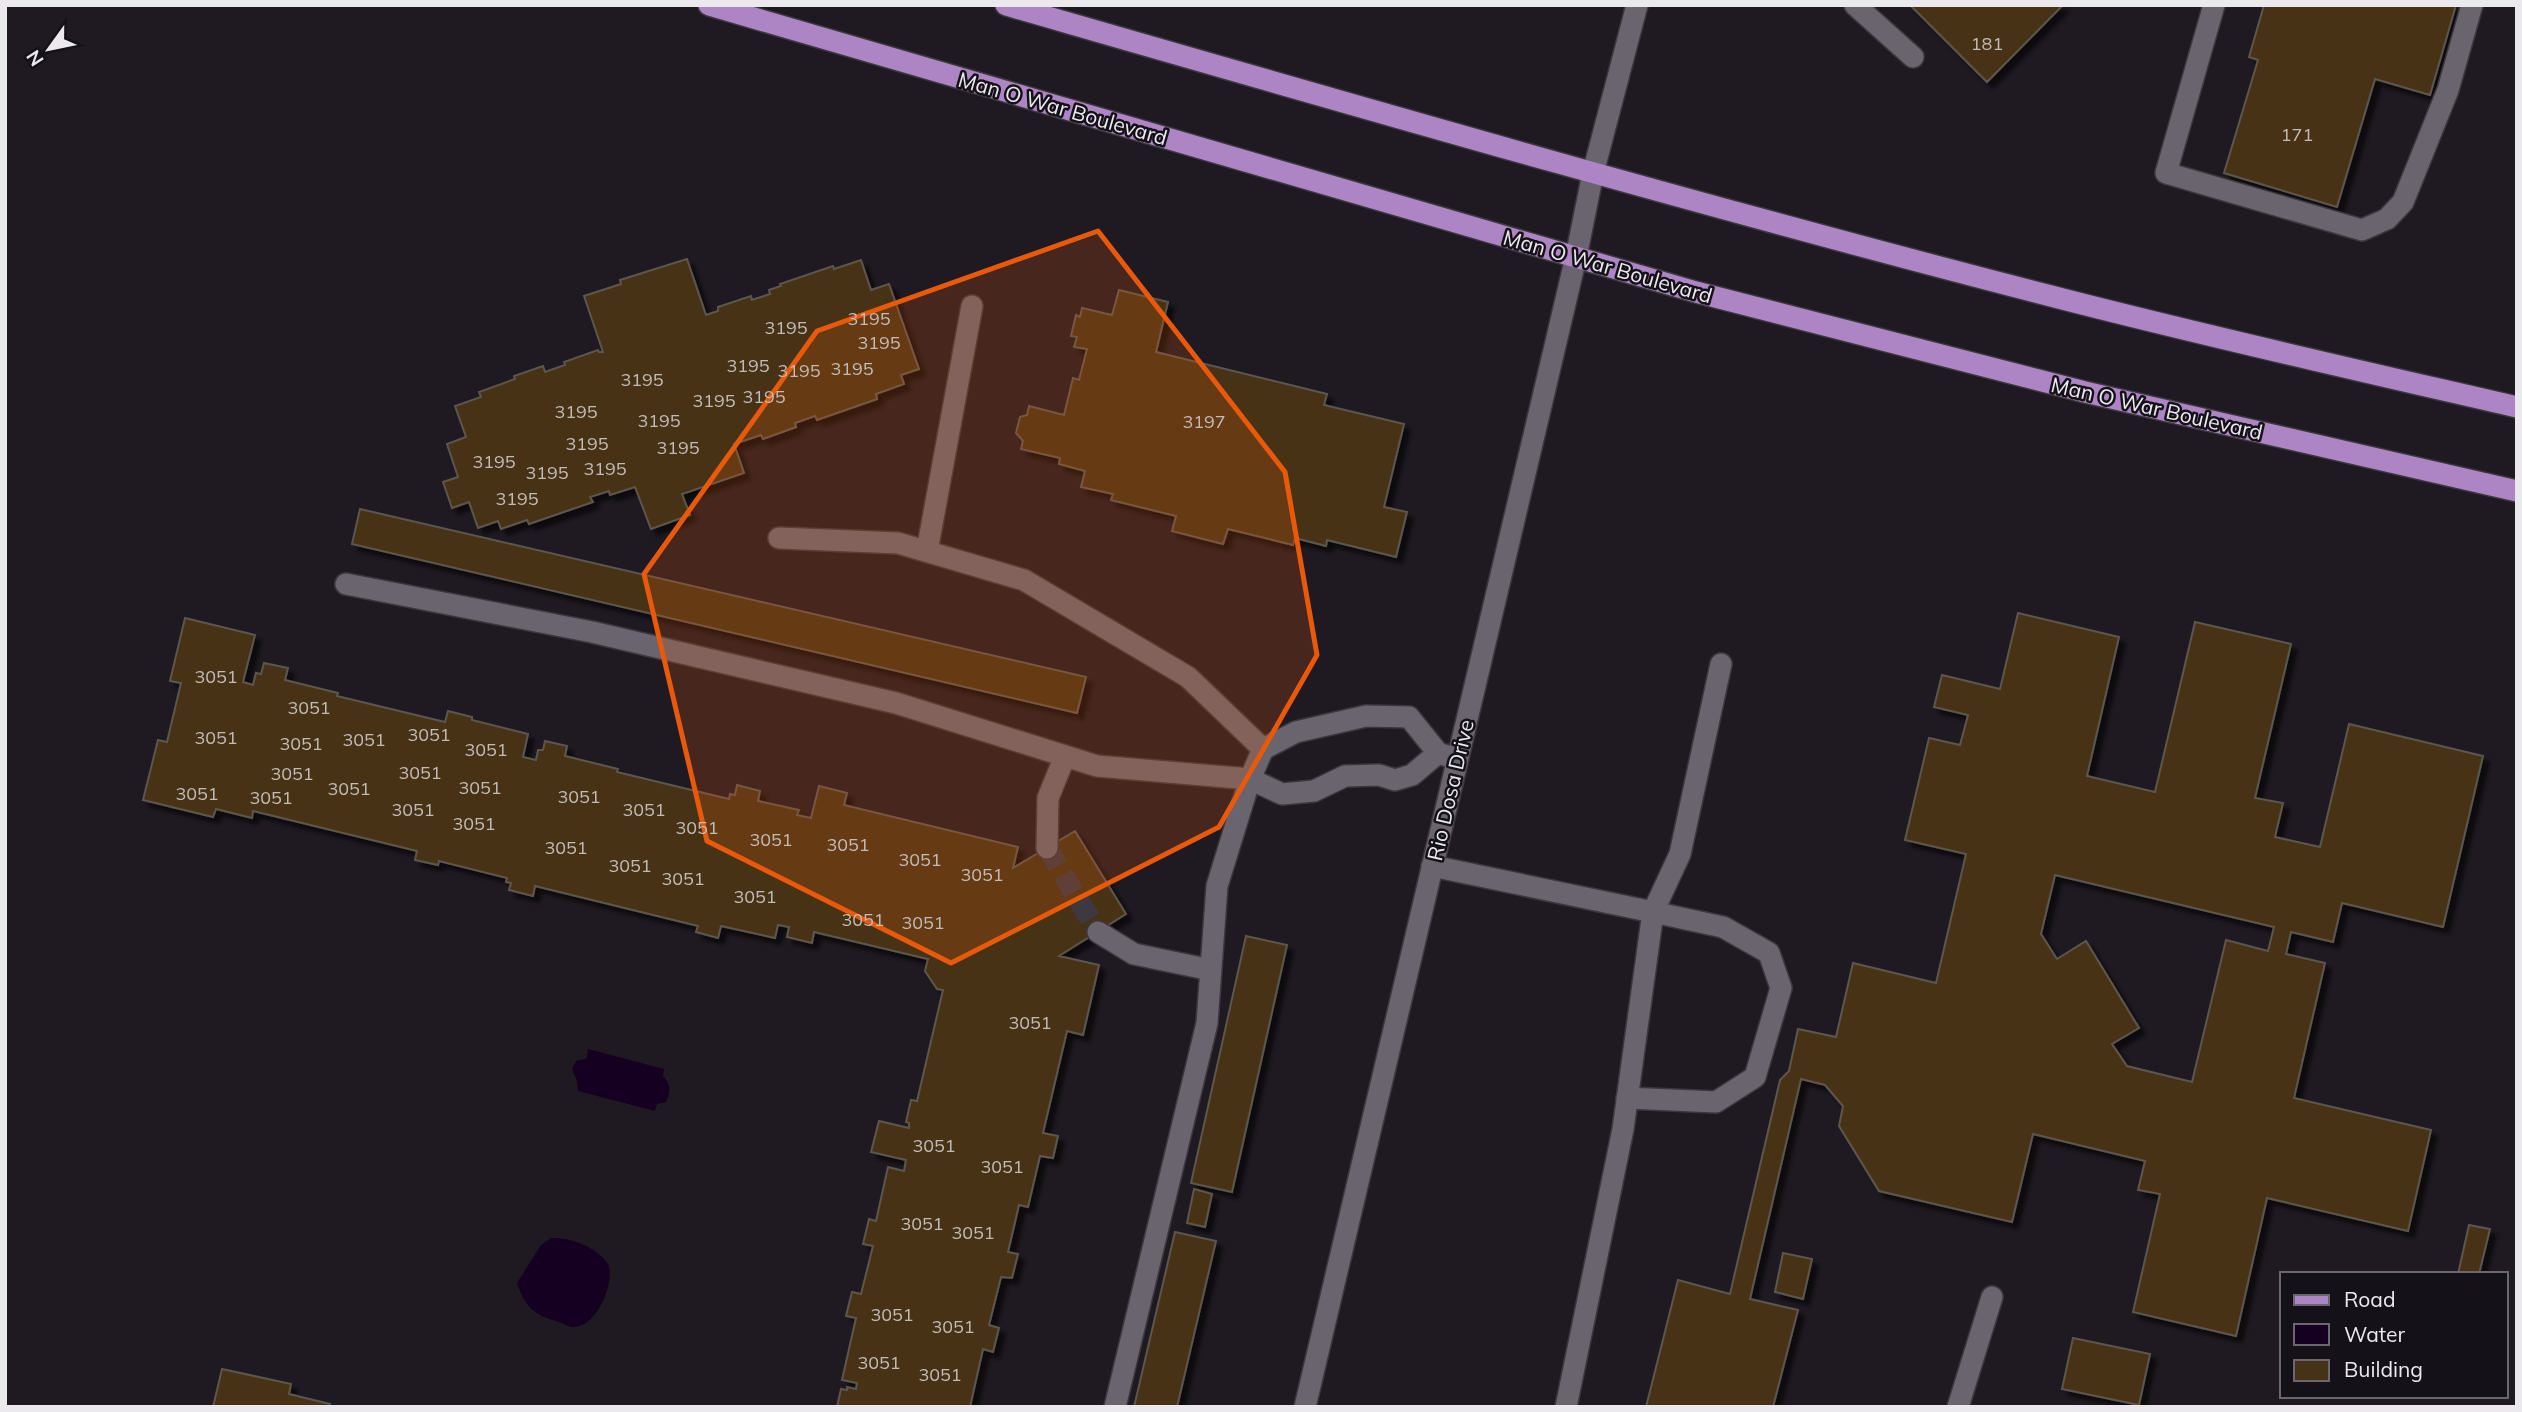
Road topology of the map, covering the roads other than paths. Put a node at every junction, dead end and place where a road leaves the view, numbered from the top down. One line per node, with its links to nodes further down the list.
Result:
1 (709, 5): 9 (main road, Man O War Boulevard)
2 (1006, 5): 8 (main road)
3 (1637, 5): 8 (street, Rio Dosa Drive)
4 (1855, 5): 7 (street)
5 (2214, 5): 6 (street)
6 (2472, 5)
7 (1913, 57)
8 (1593, 173): 9 (street, Rio Dosa Drive); 11 (main road)
9 (1576, 257): 12 (main road, Man O War Boulevard); 19 (street, Rio Dosa Drive)
10 (972, 306): 14 (street)
11 (2517, 407)
12 (2517, 491)
13 (779, 538): 14 (street)
14 (927, 551): 17 (street)
15 (346, 584): 18 (street)
16 (1721, 664): 23 (street)
17 (1263, 749): 19 (street); 20 (street)
18 (1065, 756): 20 (street); 21 (street)
19 (1448, 756): 20 (street); 22 (street, Rio Dosa Drive)
20 (1250, 779): 25 (street)
21 (1047, 848)
22 (1433, 866): 23 (street); 29 (street, Rio Dosa Drive)
23 (1653, 912): 26 (street); 26 (street)
24 (1098, 932): 25 (street)
25 (1211, 970): 28 (street)
26 (1627, 1098): 30 (street)
27 (1992, 1297): 31 (street)
28 (1115, 1407)
29 (1305, 1407)
30 (1566, 1407)
31 (1958, 1407)

